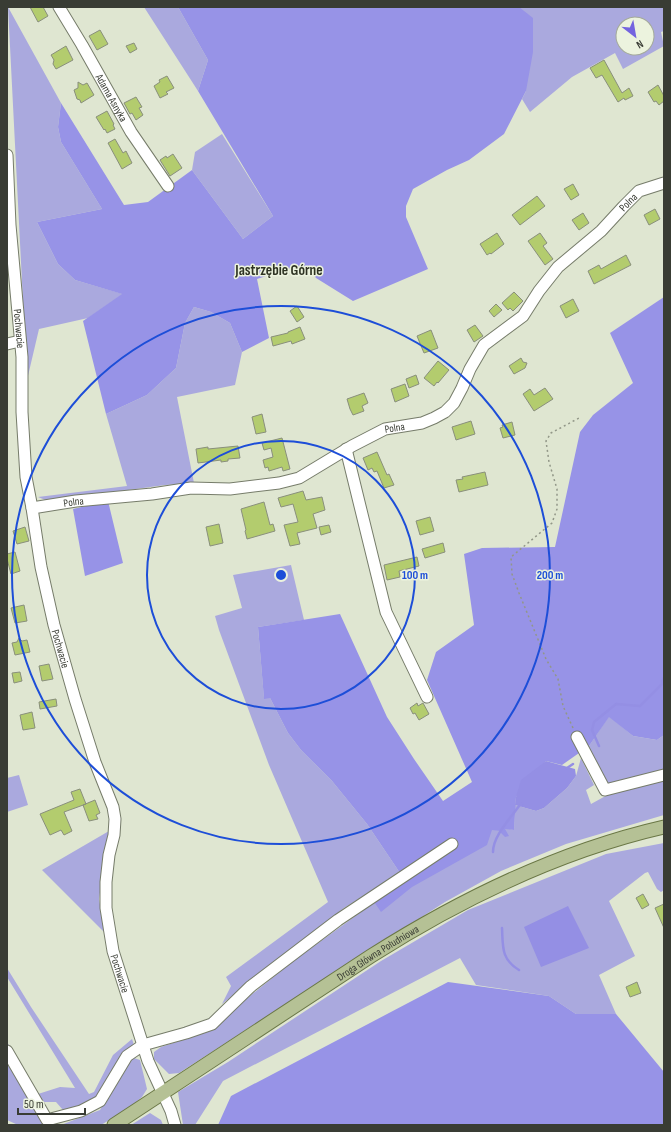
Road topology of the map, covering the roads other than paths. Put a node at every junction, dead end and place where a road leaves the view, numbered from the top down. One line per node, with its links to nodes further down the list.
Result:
1 (59, 7): 4 (street, Adama Asnyka)
2 (7, 155): 5 (street, Pochwacie)
3 (664, 183): 7 (street, Polna)
4 (168, 186)
5 (20, 341): 6 (street); 8 (street, Pochwacie)
6 (7, 344)
7 (346, 449): 8 (street, Polna); 9 (street)
8 (32, 508): 14 (street, Pochwacie)
9 (427, 696)
10 (577, 737): 11 (street)
11 (664, 775)
12 (664, 827): 16 (main road, Droga Główna Południowa)
13 (452, 844): 14 (street)
14 (142, 1045): 15 (street); 16 (street, Pochwacie)
15 (7, 1050)
16 (163, 1093): 17 (main road, Droga Główna Południowa); 18 (street, Pochwacie)
17 (114, 1125)
18 (175, 1125)

